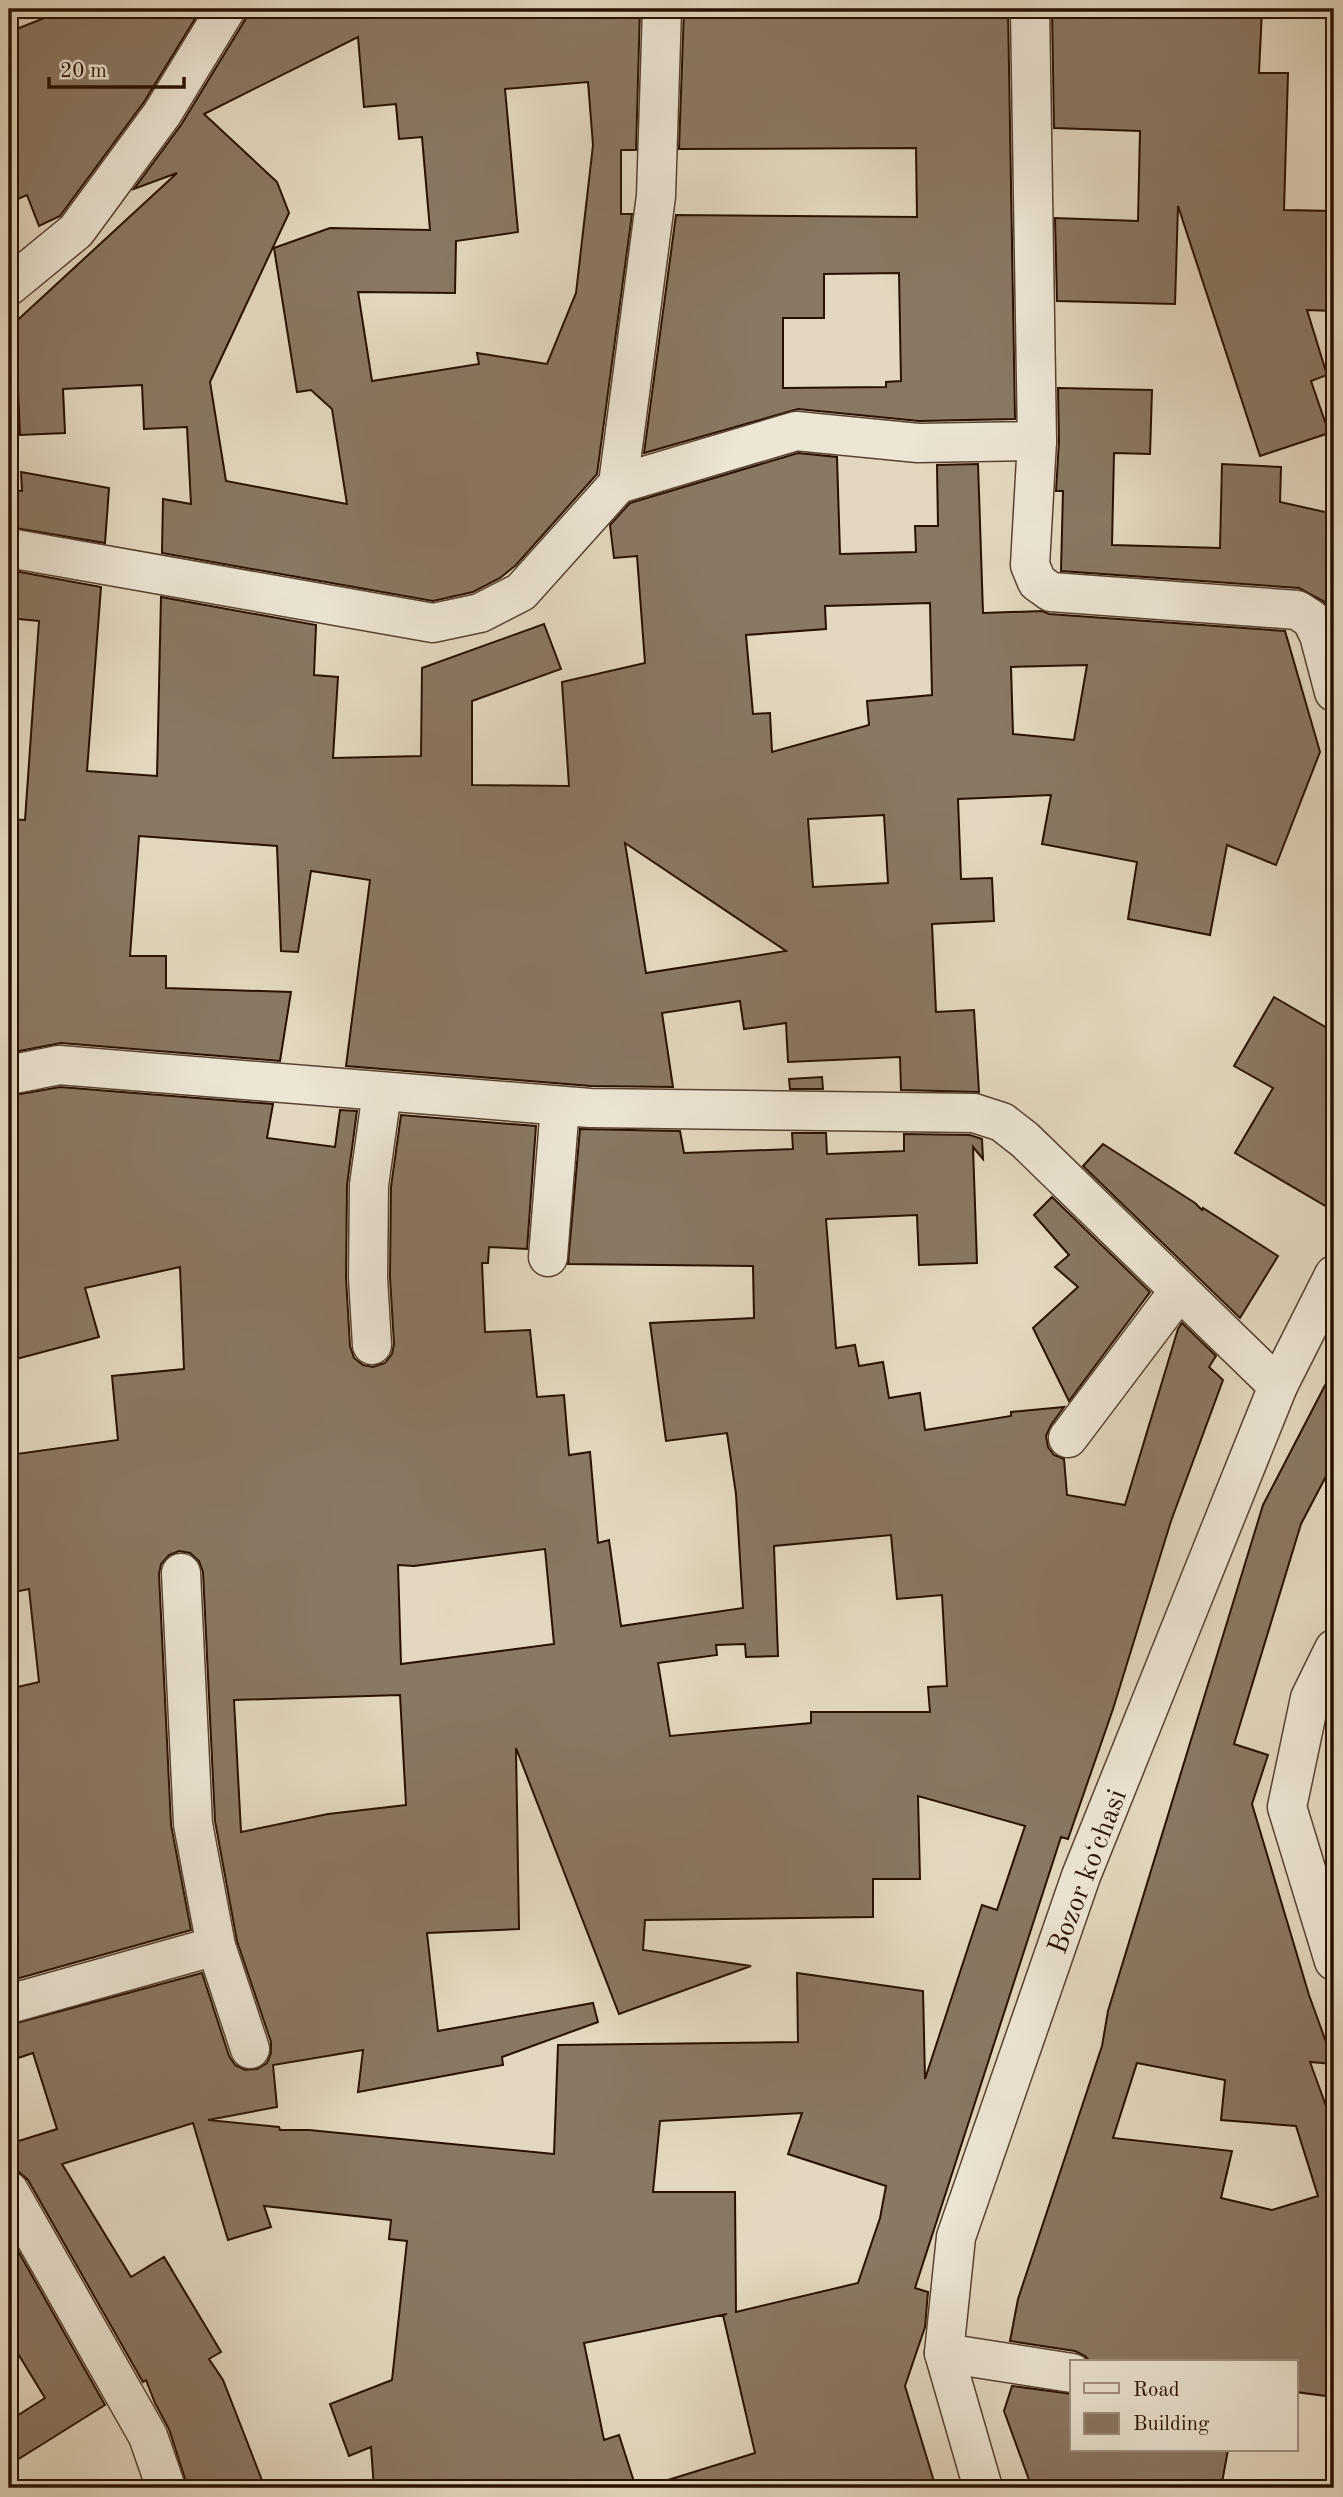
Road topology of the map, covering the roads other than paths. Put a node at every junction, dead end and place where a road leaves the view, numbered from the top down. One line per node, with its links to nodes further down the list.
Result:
1 (226, 9): 4 (street)
2 (662, 9): 6 (street)
3 (1030, 9): 5 (street)
4 (9, 286)
5 (1037, 440): 6 (street); 8 (street)
6 (618, 484): 7 (street)
7 (9, 548)
8 (1334, 691)
9 (9, 1075): 10 (street)
10 (382, 1091): 11 (street); 15 (street)
11 (560, 1106): 12 (street); 14 (street)
12 (548, 1257)
13 (1334, 1275): 16 (street, Bozor koʻchasi)
14 (1179, 1292): 16 (street); 17 (street)
15 (372, 1345)
16 (1279, 1386): 26 (street, Bozor koʻchasi)
17 (1068, 1438)
18 (181, 1573): 21 (street)
19 (1334, 1649): 20 (street)
20 (1322, 1696): 22 (street)
21 (216, 1946): 23 (street); 24 (street)
22 (1334, 1961)
23 (9, 2004)
24 (250, 2049)
25 (9, 2191): 28 (street)
26 (944, 2353): 27 (street); 29 (street, Bozor koʻchasi)
27 (1070, 2373)
28 (166, 2488)
29 (983, 2488)

